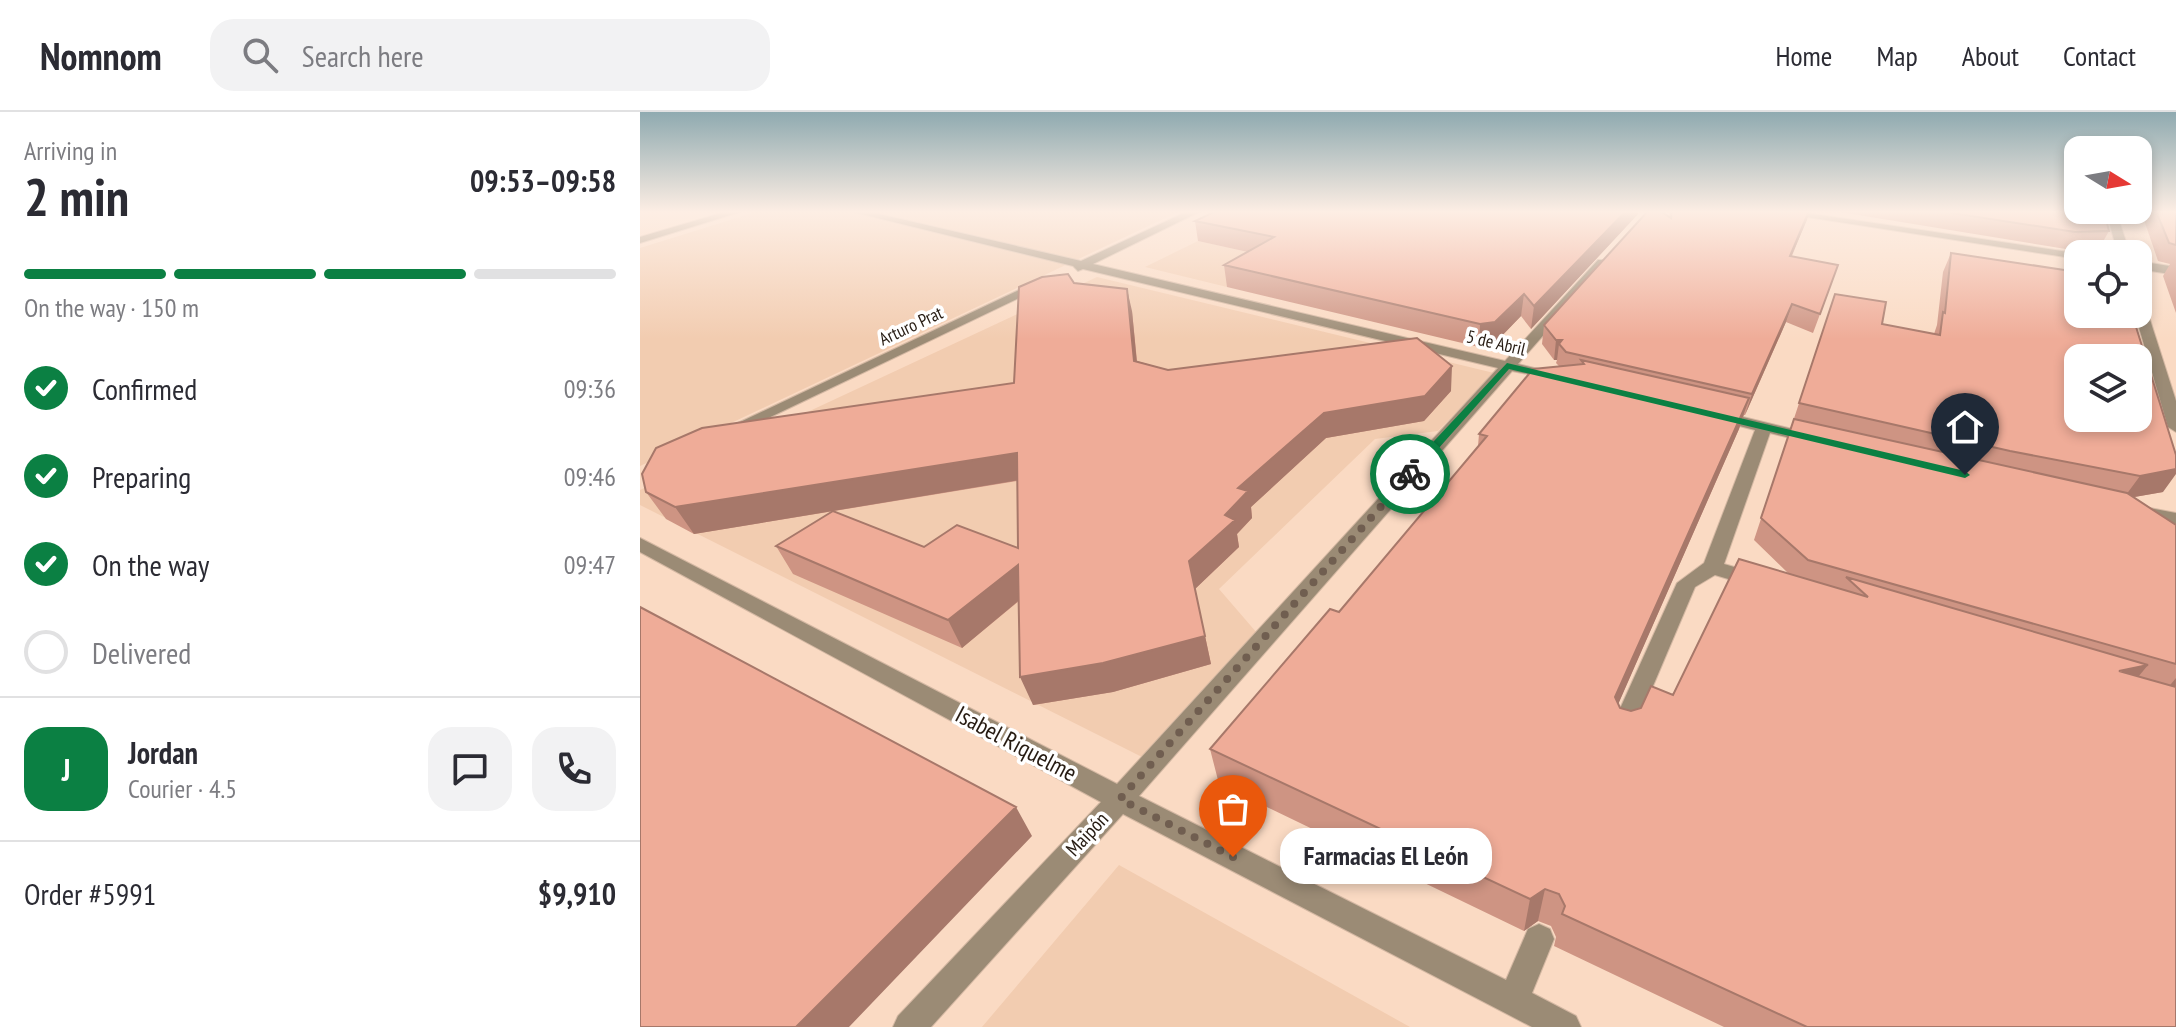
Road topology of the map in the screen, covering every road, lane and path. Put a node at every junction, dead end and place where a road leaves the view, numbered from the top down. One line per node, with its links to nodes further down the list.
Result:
1 (1034, 254): 4 (street, 5 de Abril)
2 (1106, 254): 4 (street, Arturo Prat)
3 (1608, 256): 8 (street, Maipón)
4 (1082, 265): 8 (street, 5 de Abril); 13 (street, Arturo Prat)
5 (2152, 267): 6 (street)
6 (2176, 271)
7 (2146, 328): 12 (street)
8 (1507, 366): 9 (street, 5 de Abril); 21 (street, Maipón)
9 (1579, 383)
10 (1707, 414): 11 (street)
11 (1764, 427): 14 (street); 18 (street)
12 (2176, 427)
13 (712, 439)
14 (1826, 442)
15 (2127, 509): 16 (street)
16 (2176, 519)
17 (640, 544): 21 (street, Isabel Riquelme)
18 (1713, 567): 19 (street); 20 (street)
19 (1782, 588)
20 (1621, 733)
21 (1120, 799): 23 (street, Isabel Riquelme); 24 (street, Maipón)
22 (1539, 939): 23 (street)
23 (1513, 1000): 25 (street, Isabel Riquelme)
24 (909, 1027)
25 (1565, 1027)

